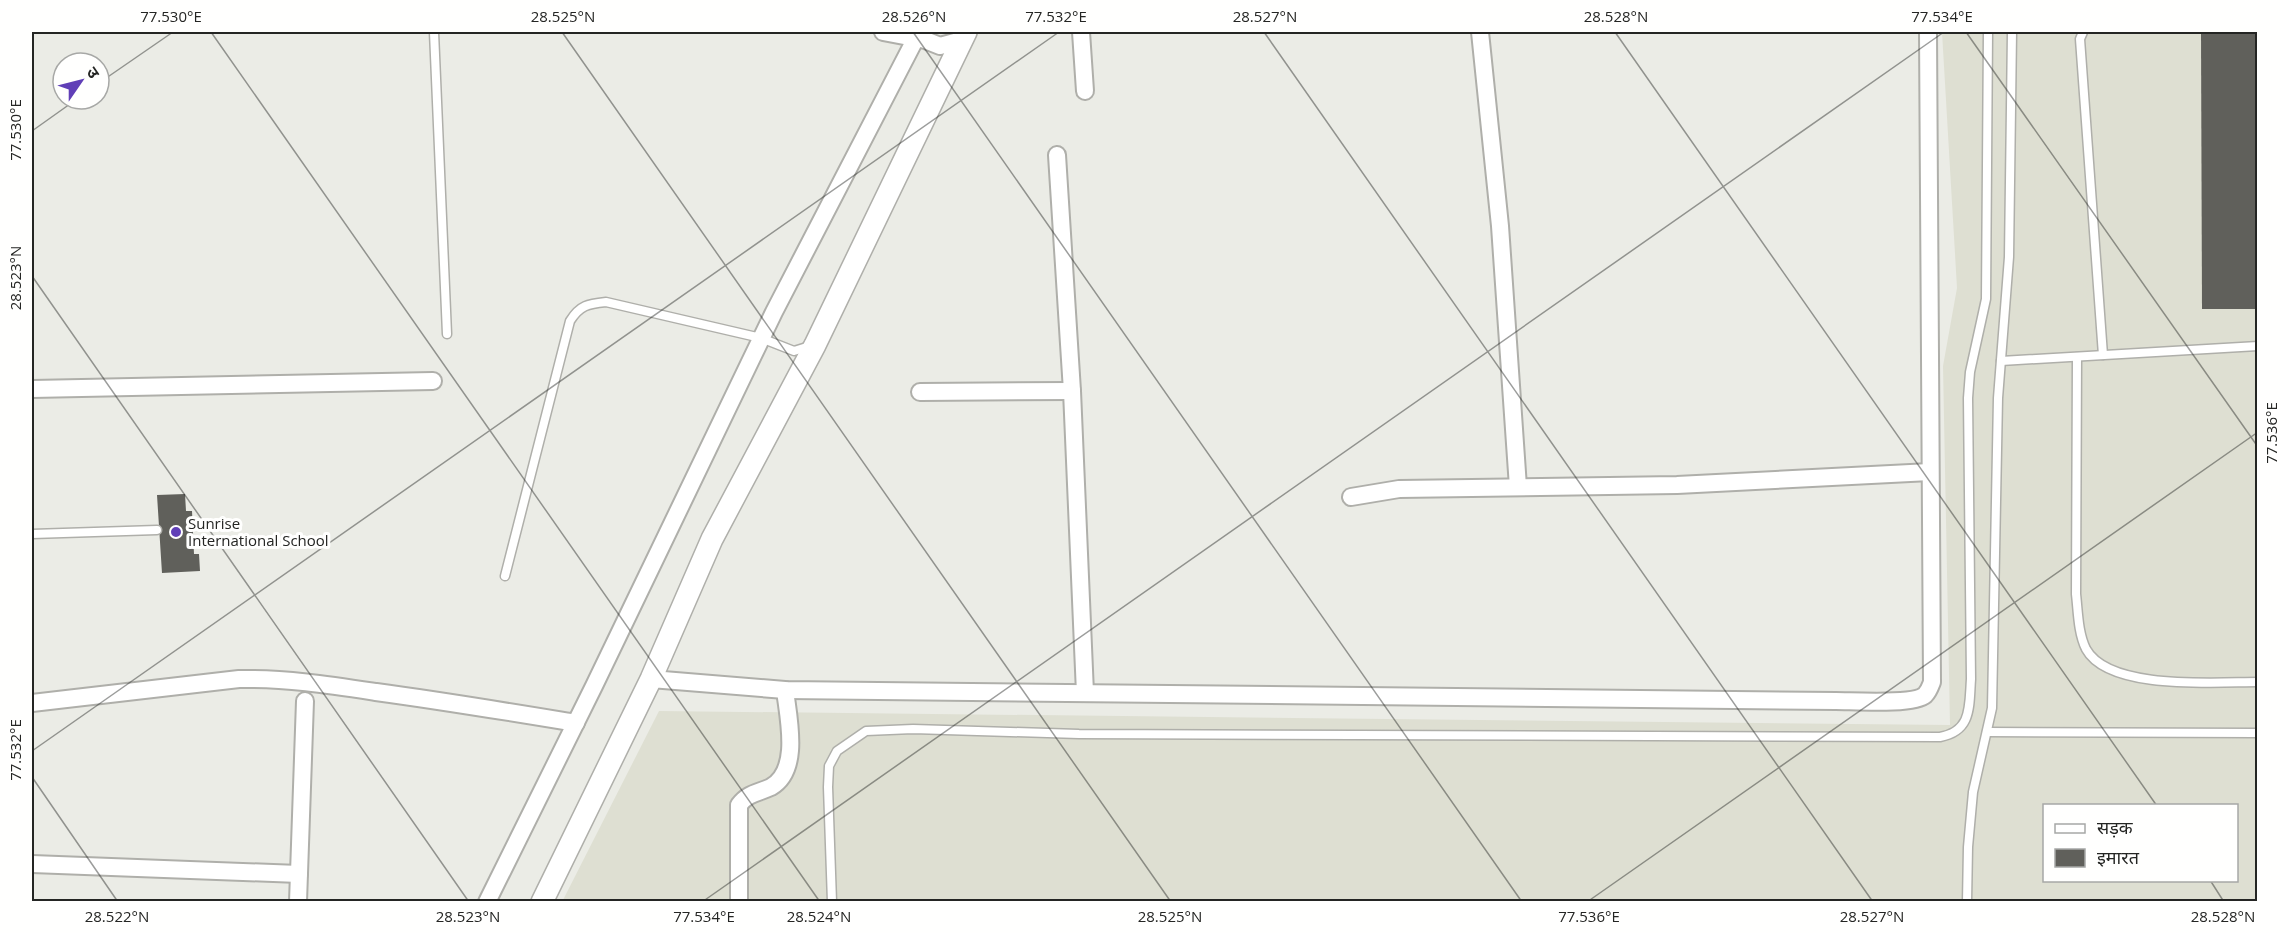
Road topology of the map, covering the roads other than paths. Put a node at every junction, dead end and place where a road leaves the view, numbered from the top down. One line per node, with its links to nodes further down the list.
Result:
1 (434, 32): 13 (lane)
2 (883, 32): 10 (street)
3 (1081, 32): 11 (street)
4 (1480, 32): 25 (street)
5 (1928, 32): 24 (street)
6 (1988, 32): 45 (lane)
7 (2012, 32): 19 (lane)
8 (2083, 32): 17 (lane)
9 (964, 36): 10 (street); 15 (street)
10 (925, 39): 14 (street)
11 (1085, 91)
12 (1057, 155): 22 (street)
13 (447, 334)
14 (766, 340): 15 (lane); 29 (lane); 36 (street)
15 (815, 345): 30 (street)
16 (2258, 346): 17 (lane)
17 (2103, 355): 18 (lane)
18 (2077, 357): 19 (lane); 31 (lane)
19 (2001, 361): 37 (lane)
20 (433, 381): 21 (street)
21 (32, 388)
22 (1072, 391): 23 (street); 33 (street)
23 (920, 392)
24 (1930, 472): 25 (street); 33 (street)
25 (1518, 487): 26 (street)
26 (1351, 497)
27 (157, 530): 28 (lane)
28 (32, 534)
29 (506, 576)
30 (651, 679): 32 (street); 43 (street)
31 (2258, 682)
32 (784, 690): 33 (street); 44 (street)
33 (1085, 693)
34 (305, 701): 40 (street)
35 (32, 703): 36 (street)
36 (576, 723): 42 (street)
37 (1987, 732): 38 (lane); 46 (lane)
38 (2258, 733)
39 (32, 864): 40 (street)
40 (299, 874): 41 (street)
41 (298, 902)
42 (487, 902)
43 (542, 902)
44 (739, 902)
45 (832, 902)
46 (1967, 902)

